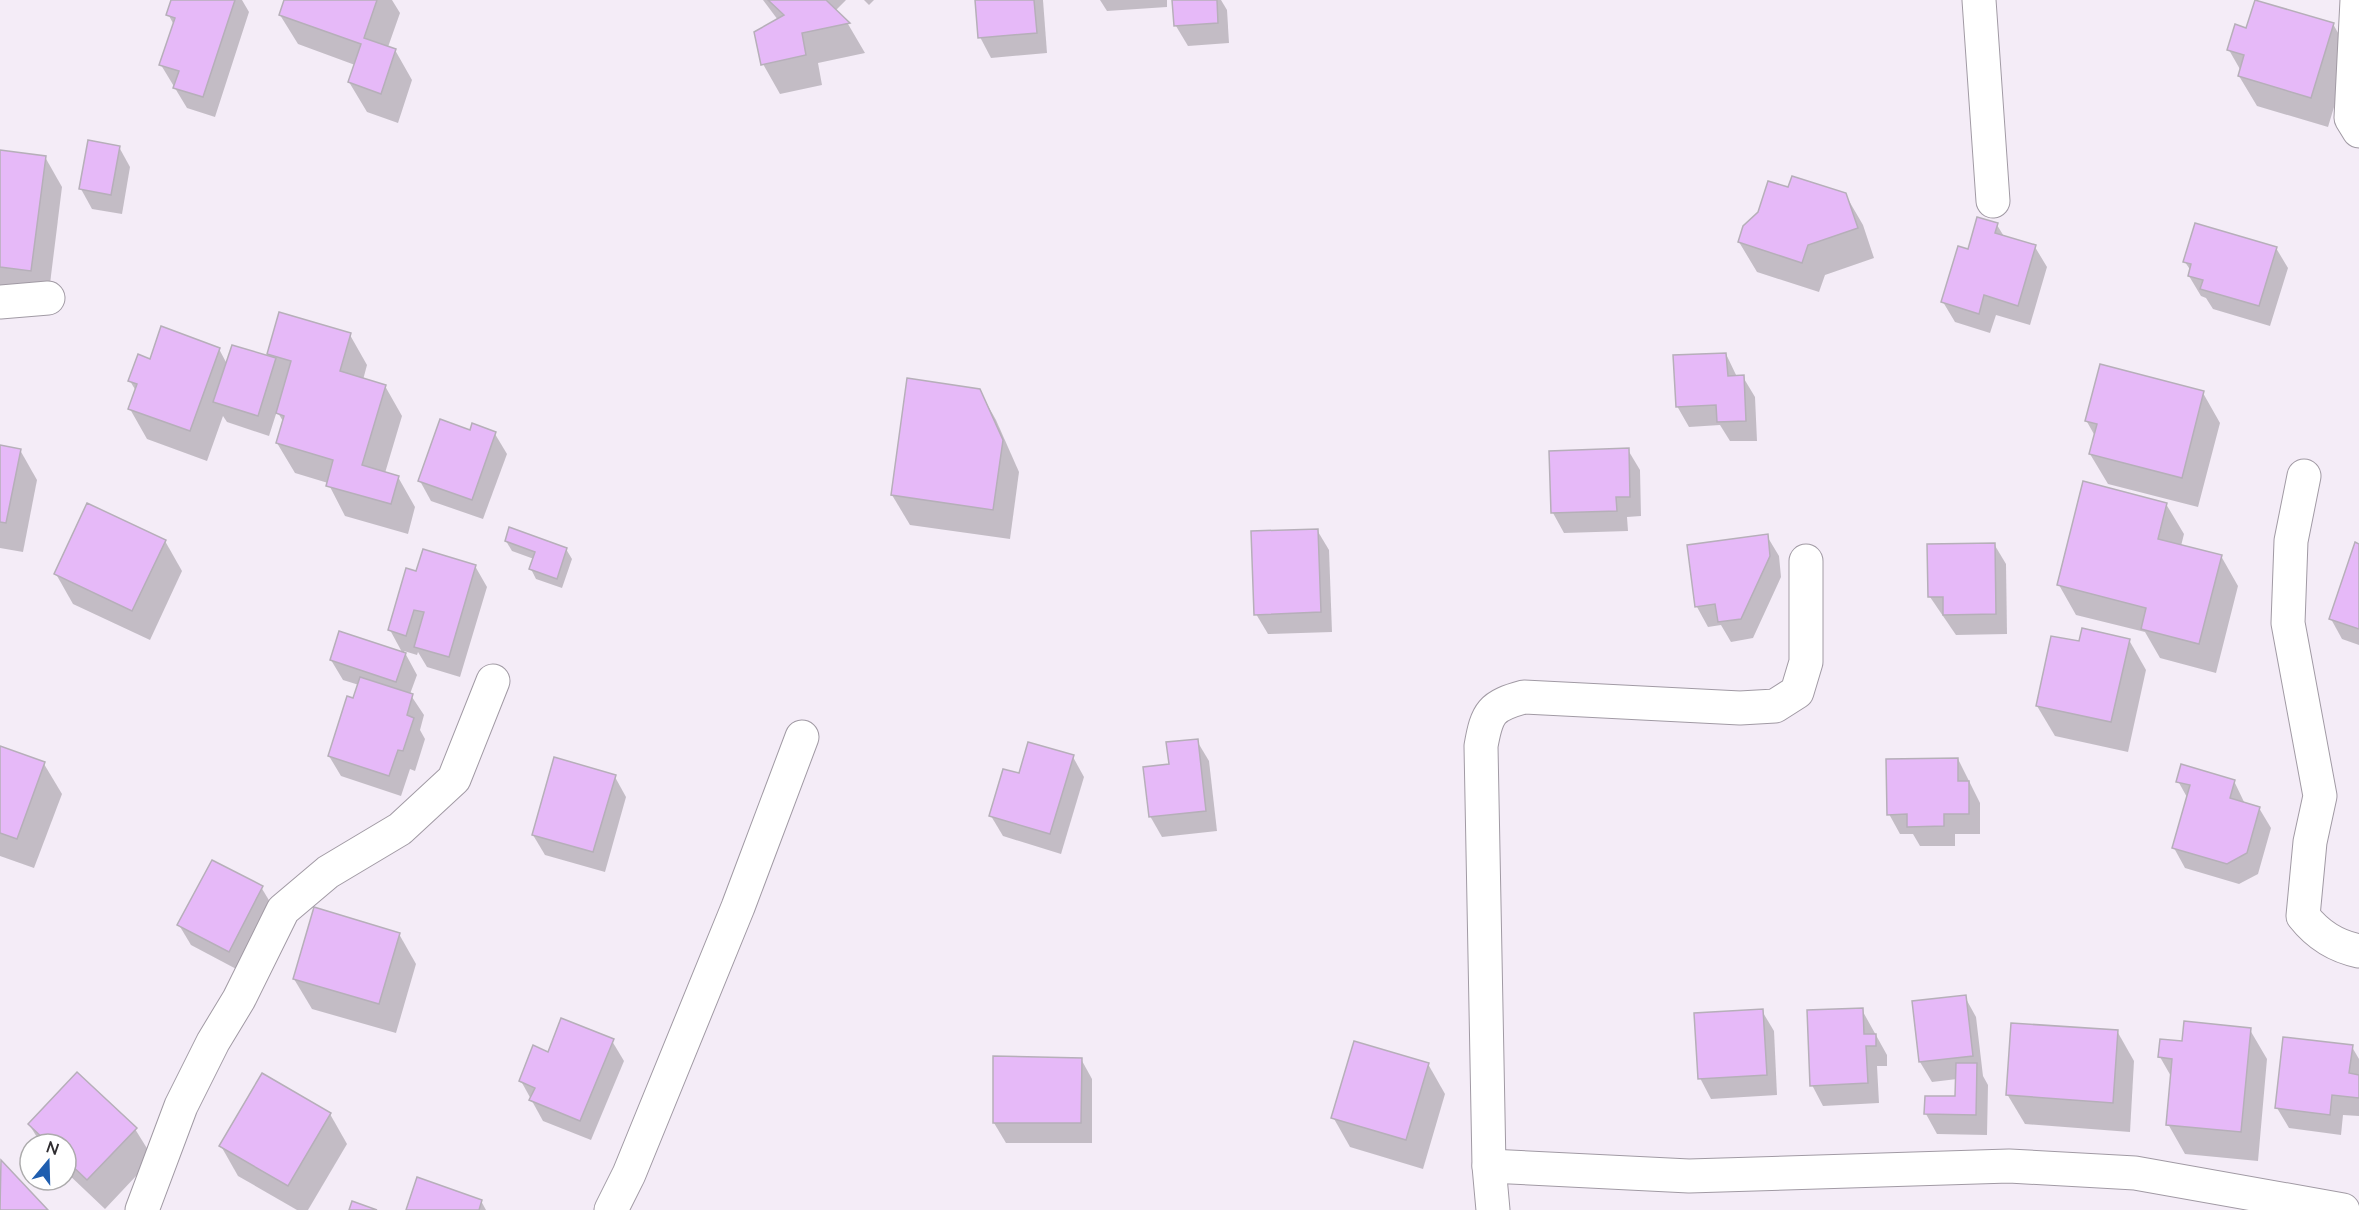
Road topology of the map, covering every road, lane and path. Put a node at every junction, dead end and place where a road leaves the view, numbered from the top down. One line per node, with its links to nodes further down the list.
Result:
1 (1979, 0): 4 (street)
2 (2357, 0): 3 (street)
3 (2359, 131)
4 (1993, 201)
5 (48, 298): 6 (street)
6 (0, 302)
7 (2304, 476): 11 (street)
8 (1806, 561): 12 (street)
9 (493, 681): 13 (street)
10 (802, 737): 14 (street)
11 (2359, 951)
12 (1489, 1166): 15 (street); 16 (street)
13 (142, 1210)
14 (610, 1210)
15 (1493, 1210)
16 (2343, 1210)

